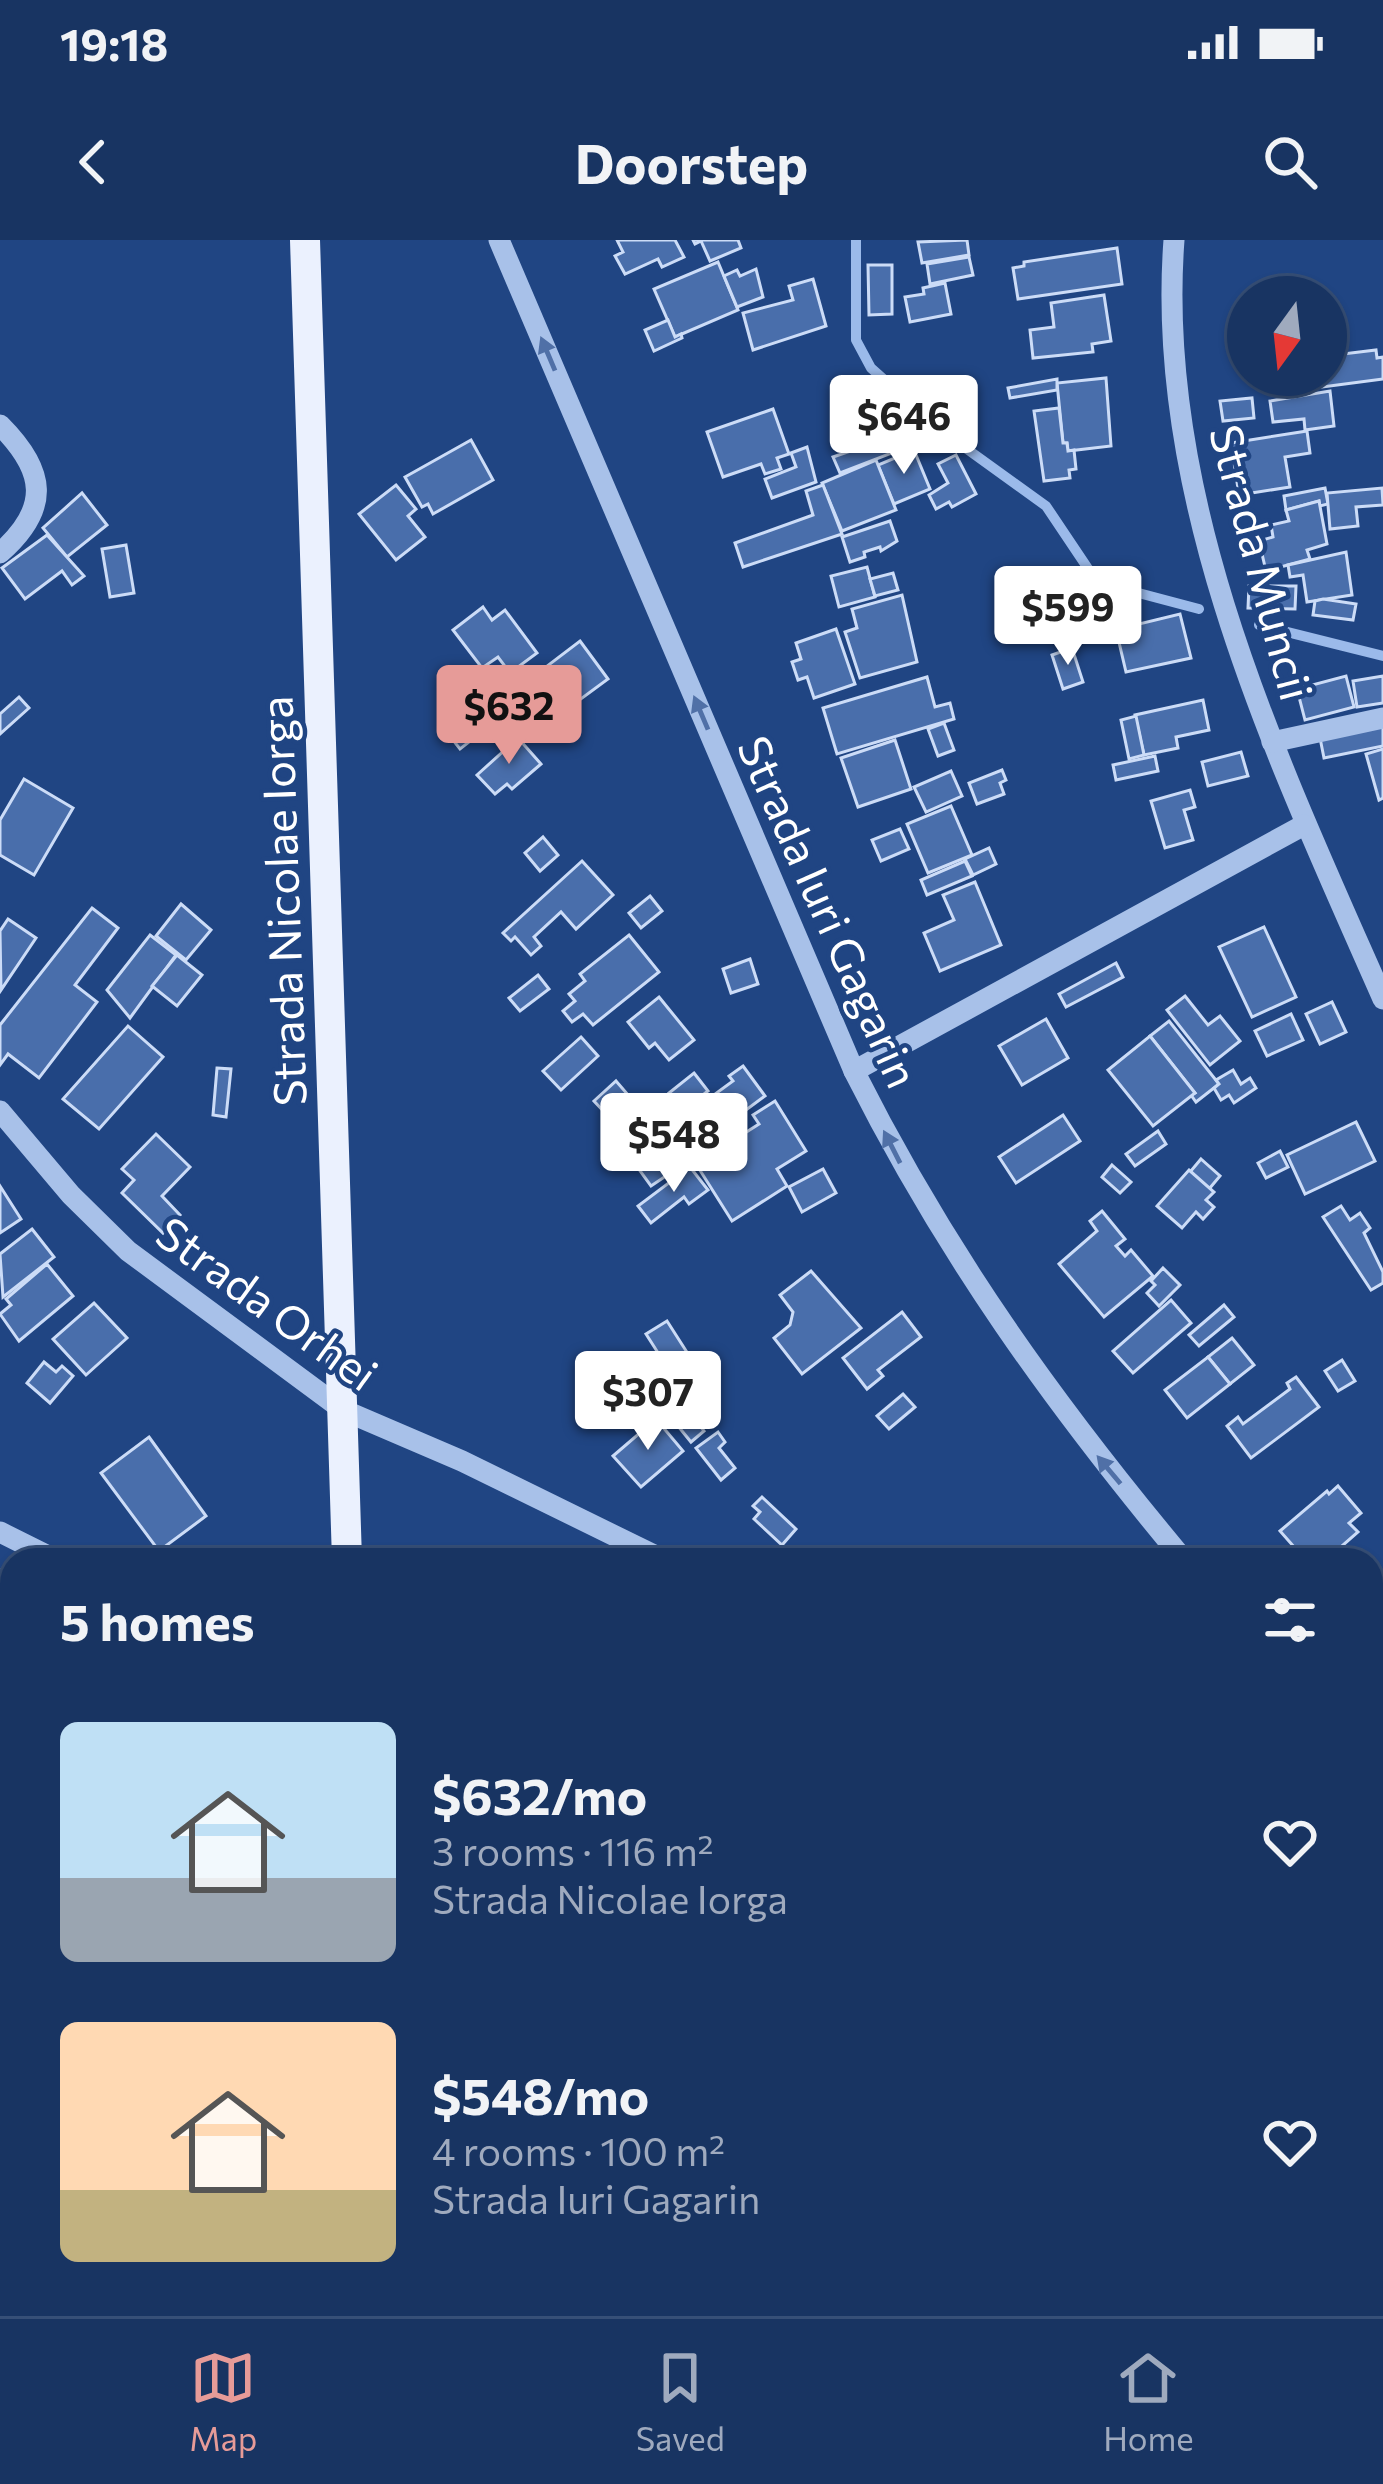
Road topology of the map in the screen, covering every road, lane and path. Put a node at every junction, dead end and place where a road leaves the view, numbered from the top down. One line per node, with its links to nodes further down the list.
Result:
1 (305, 240): 12 (main road, Strada Nicolae Iorga)
2 (499, 240): 10 (street, Strada Iuri Gagarin, one-way to 2)
3 (1174, 240): 7 (street, Strada Muncii)
4 (0, 425): 5 (street)
5 (0, 553)
6 (1383, 718): 7 (street)
7 (1272, 742): 8 (street, Strada Muncii)
8 (1304, 825): 9 (street, Strada Muncii); 10 (street)
9 (1383, 999)
10 (854, 1071): 17 (street, Strada Iuri Gagarin, one-way to 10)
11 (0, 1111): 12 (street, Strada Orhei)
12 (343, 1410): 15 (main road, Strada Nicolae Iorga); 16 (street, Strada Orhei)
13 (0, 1532): 14 (street)
14 (32, 1548)
15 (347, 1548)
16 (640, 1548)
17 (1174, 1548)

